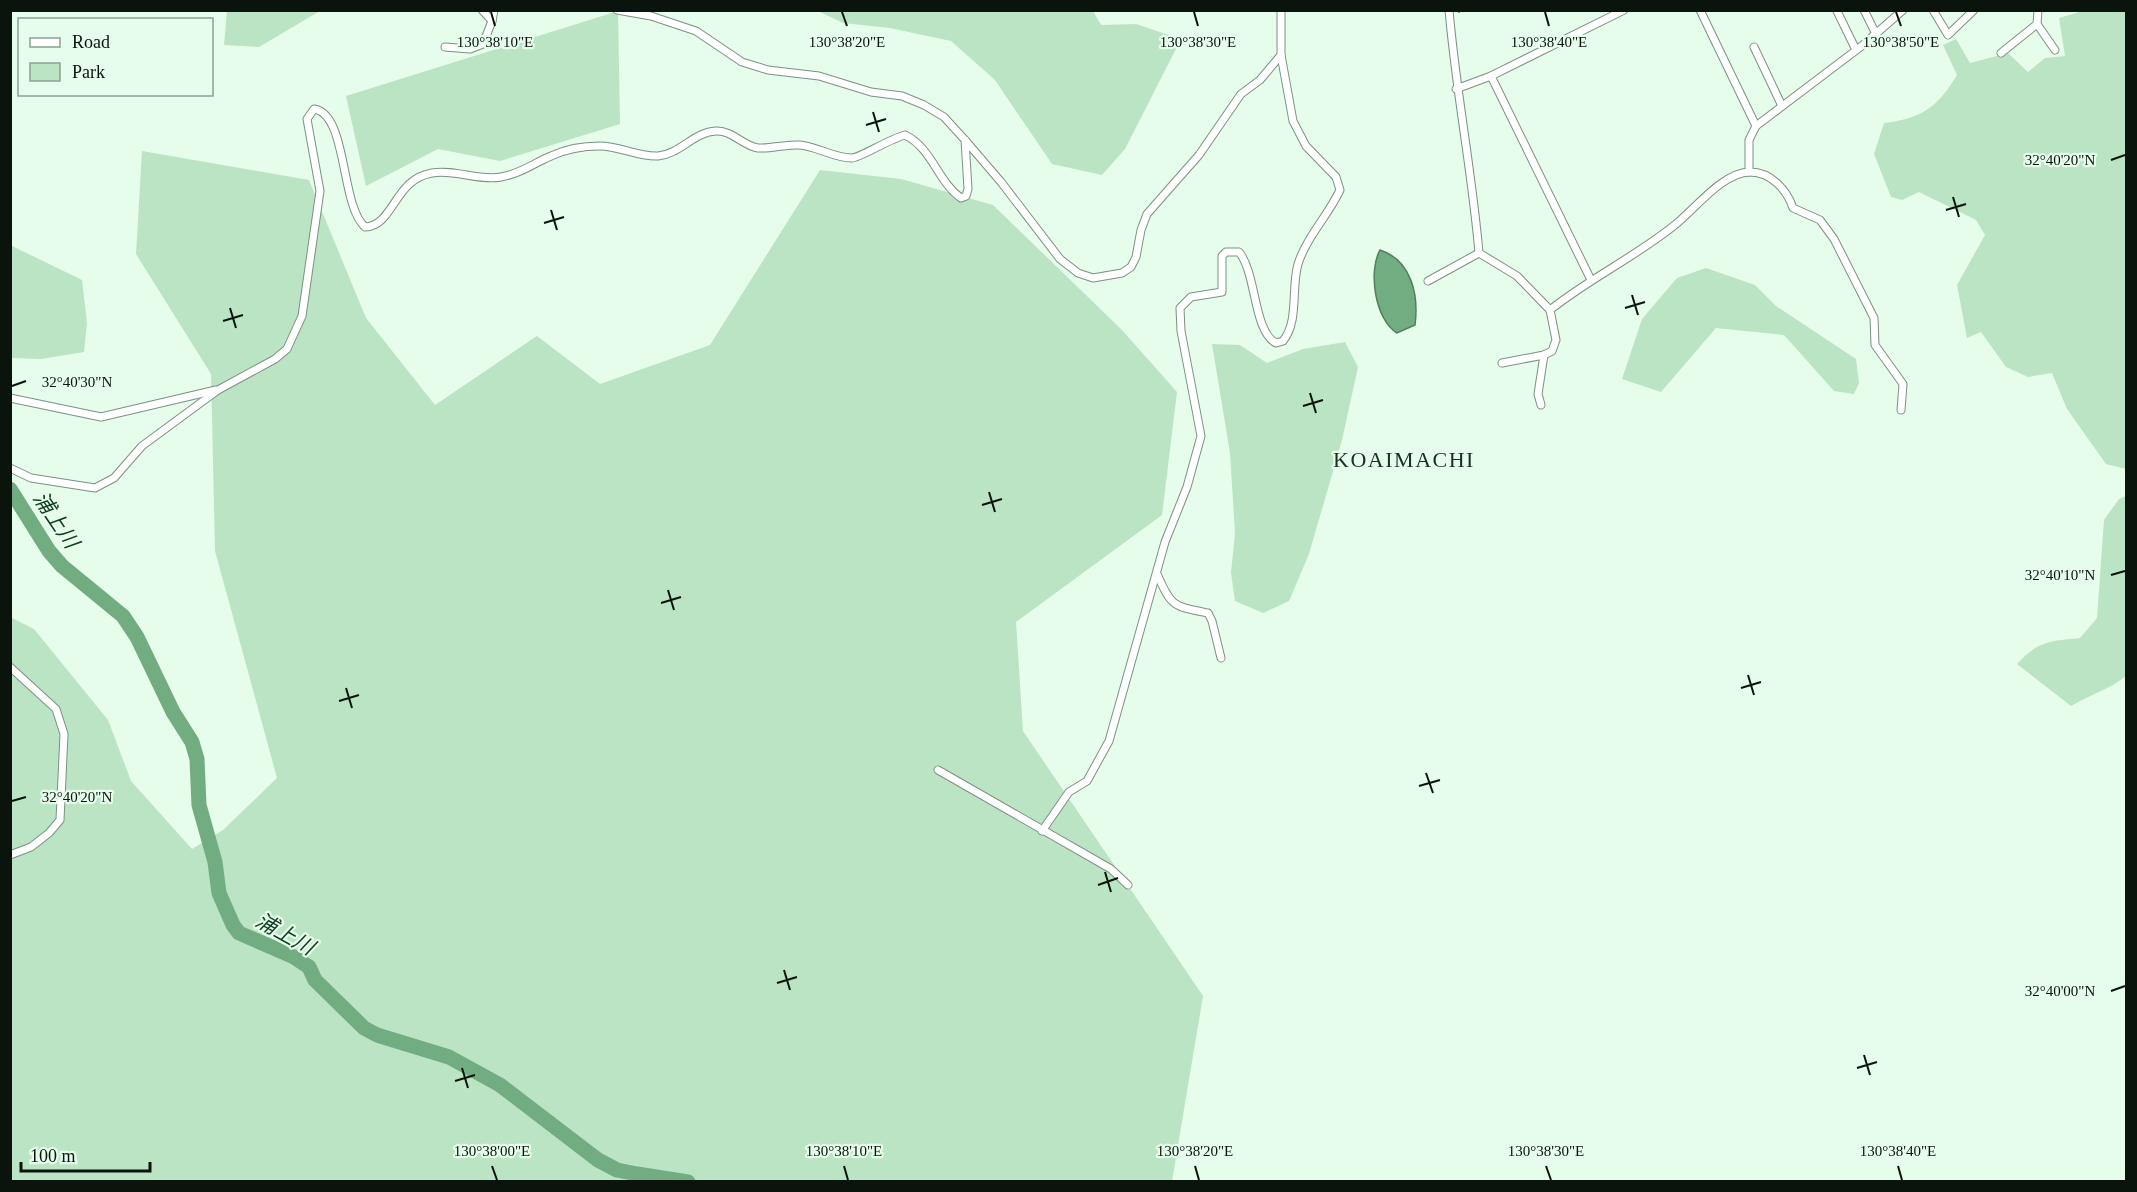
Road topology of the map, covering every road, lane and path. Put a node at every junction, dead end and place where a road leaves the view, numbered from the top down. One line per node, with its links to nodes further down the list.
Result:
1 (482, 10): 14 (street)
2 (494, 10): 14 (street)
3 (617, 10): 27 (street)
4 (1281, 10): 22 (street)
5 (1449, 10): 24 (street)
6 (1624, 10): 23 (street)
7 (1700, 10): 26 (street)
8 (1864, 10): 16 (street)
9 (1903, 10): 16 (street)
10 (1933, 10): 11 (street)
11 (1974, 10)
12 (2038, 10): 15 (street)
13 (1837, 11): 19 (street)
14 (492, 21): 17 (street)
15 (2037, 24): 20 (street); 21 (street)
16 (1876, 34): 19 (street)
17 (445, 47)
18 (1754, 47): 25 (street)
19 (1856, 50): 25 (street)
20 (2055, 50)
21 (2001, 53)
22 (1281, 55): 27 (street); 40 (street)
23 (1491, 76): 24 (street); 30 (street)
24 (1456, 89): 29 (street)
25 (1782, 106): 26 (street)
26 (1756, 126): 28 (street)
27 (965, 140): 35 (street)
28 (1749, 172): 30 (street); 38 (street)
29 (1479, 253): 31 (street); 32 (street)
30 (1591, 280): 32 (street)
31 (1428, 281)
32 (1550, 310): 33 (street)
33 (1544, 355): 34 (street); 37 (street)
34 (1502, 363)
35 (218, 390): 36 (street); 39 (street)
36 (10, 398)
37 (1541, 405)
38 (1901, 410)
39 (10, 468)
40 (1156, 574): 41 (street); 44 (street)
41 (1221, 658)
42 (10, 667): 45 (street)
43 (938, 770): 44 (street)
44 (1042, 831): 46 (street)
45 (10, 855)
46 (1128, 885)

